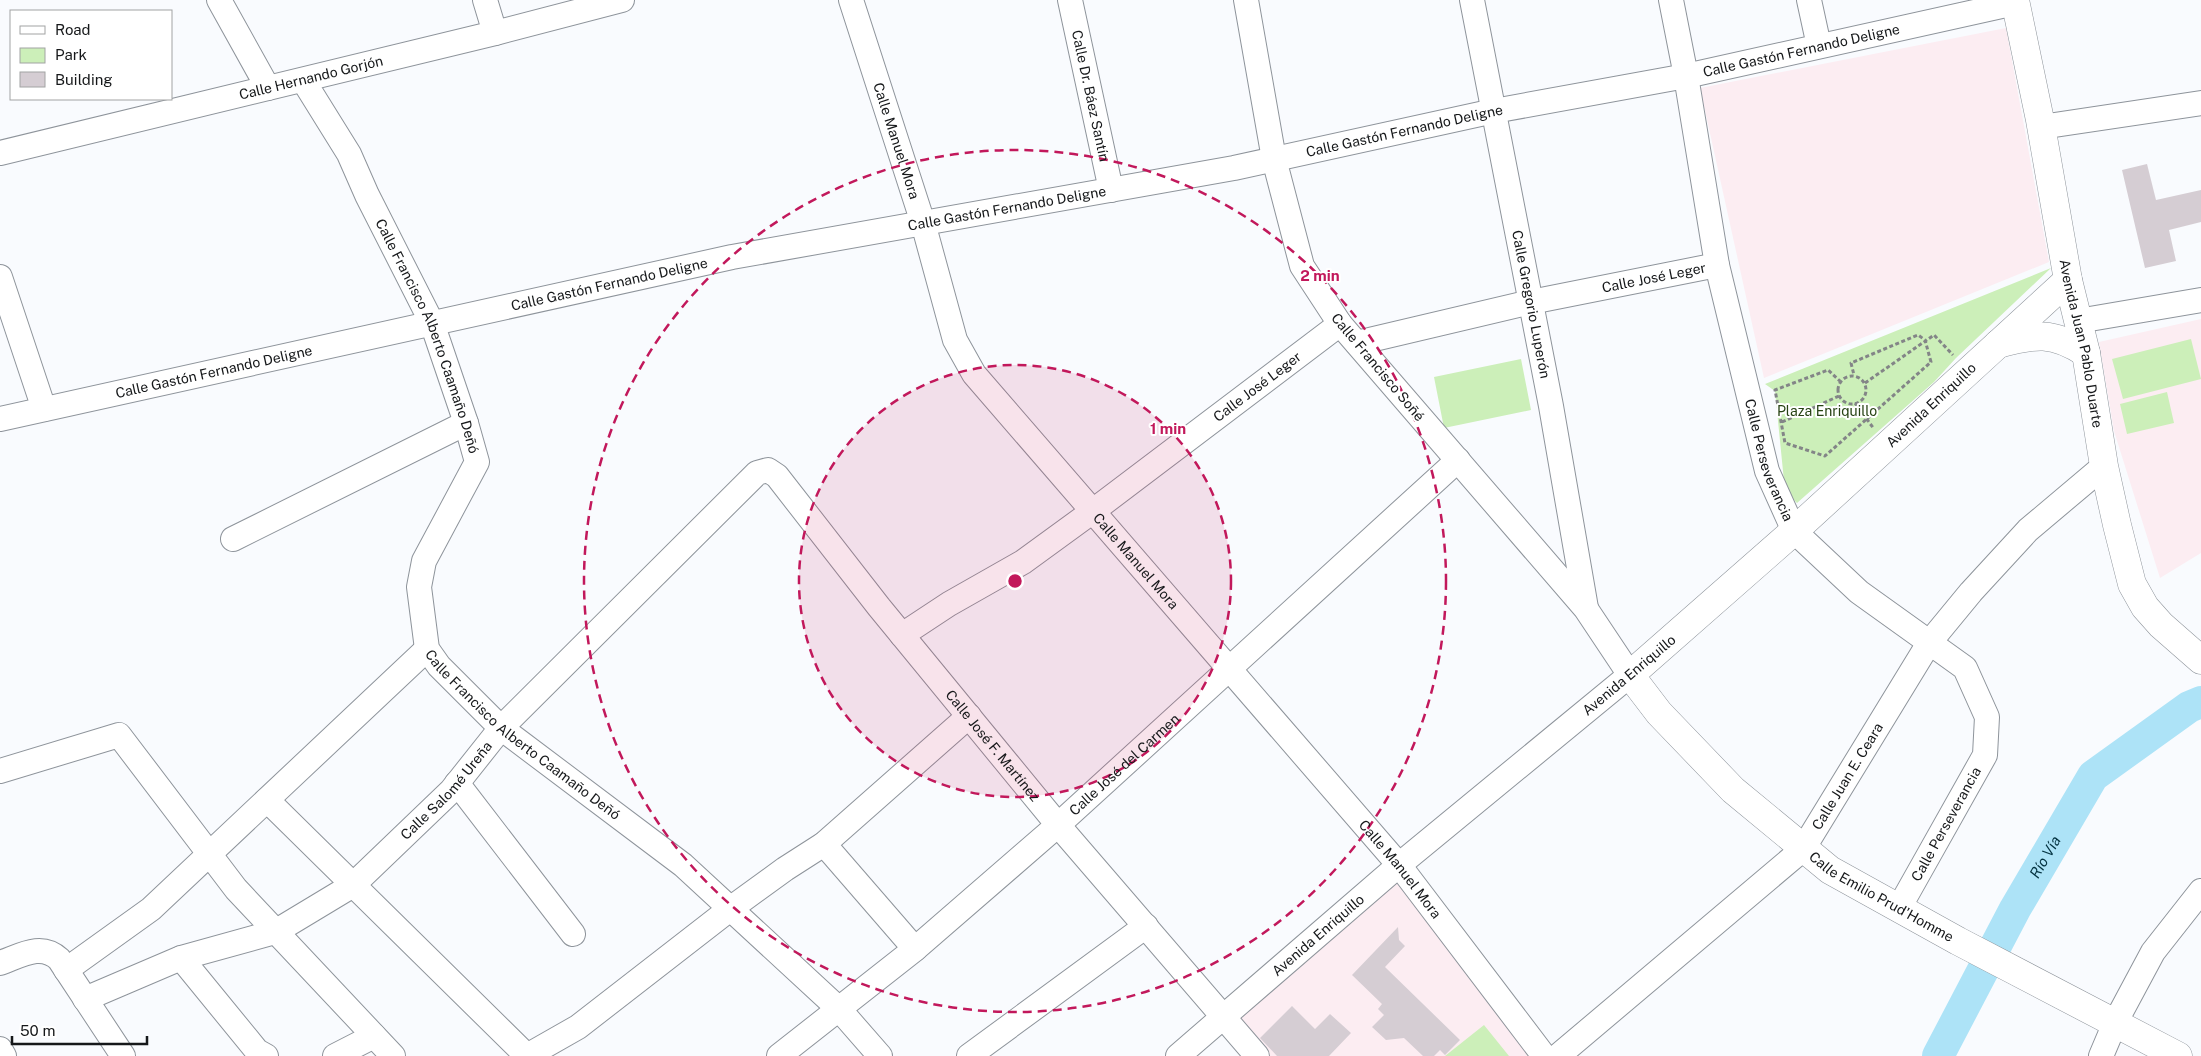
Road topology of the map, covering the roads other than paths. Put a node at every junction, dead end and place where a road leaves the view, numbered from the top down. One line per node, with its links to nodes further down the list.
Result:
1 (219, 0): 15 (street)
2 (485, 0): 11 (street)
3 (622, 0): 11 (street, Calle Hernando Gorjón)
4 (852, 0): 22 (street, Calle Manuel Mora)
5 (1070, 0): 21 (street, Calle Dr. Báez Santín)
6 (1246, 0): 20 (street, Calle Francisco Soñé)
7 (1472, 0): 17 (street, Calle Gregorio Luperón)
8 (1671, 0): 13 (street, Calle Perseverancia)
9 (1809, 0): 12 (street)
10 (2015, 2): 12 (street, Calle Gastón Fernando Deligne); 18 (main road, Avenida Juan Pablo Duarte)
11 (495, 33): 14 (street, Calle Hernando Gorjón)
12 (1819, 46): 13 (street, Calle Gastón Fernando Deligne)
13 (1686, 76): 17 (street, Calle Gastón Fernando Deligne); 23 (street, Calle Perseverancia)
14 (303, 80): 15 (street, Calle Hernando Gorjón); 29 (street, Calle Francisco Alberto Caamaño Deñó)
15 (268, 88): 19 (street, Calle Hernando Gorjón)
16 (2201, 103): 18 (street)
17 (1494, 111): 20 (street, Calle Gastón Fernando Deligne); 27 (street, Calle Gregorio Luperón)
18 (2041, 127): 25 (main road, Avenida Juan Pablo Duarte)
19 (0, 153)
20 (1274, 159): 21 (street, Calle Gastón Fernando Deligne); 30 (street, Calle Francisco Soñé)
21 (1111, 190): 22 (street, Calle Gastón Fernando Deligne)
22 (923, 223): 29 (street, Calle Gastón Fernando Deligne); 40 (street, Calle Manuel Mora)
23 (1717, 265): 27 (street, Calle José Leger); 41 (street, Calle Perseverancia)
24 (0, 277): 34 (street)
25 (2068, 280): 28 (main road, Avenida Juan Pablo Duarte); 32 (main road, Avenida Enriquillo)
26 (2201, 300): 28 (street)
27 (1531, 302): 31 (street, Calle José Leger); 43 (street, Calle Gregorio Luperón)
28 (2078, 321): 33 (main road, Avenida Juan Pablo Duarte)
29 (432, 323): 34 (street, Calle Gastón Fernando Deligne); 36 (street, Calle Francisco Alberto Caamaño Deñó)
30 (1340, 324): 31 (street, Calle Francisco Soñé); 40 (street, Calle José Leger)
31 (1357, 343): 37 (street, Calle Francisco Soñé)
32 (1998, 344): 33 (main road); 41 (main road, Avenida Enriquillo)
33 (2086, 353): 38 (main road, Avenida Juan Pablo Duarte)
34 (44, 409): 35 (street, Calle Gastón Fernando Deligne)
35 (0, 419)
36 (466, 423): 42 (street); 46 (street, Calle Francisco Alberto Caamaño Deñó)
37 (1458, 460): 43 (street, Calle Francisco Soñé); 48 (street, Calle José del Carmen)
38 (2104, 466): 45 (street, Calle Juan E. Ceara); 47 (main road, Avenida Juan Pablo Duarte)
39 (768, 470): 44 (street, Calle José F. Martínez); 51 (street, Calle Salomé Ureña)
40 (1094, 511): 44 (street, Calle José Leger); 48 (street, Calle Manuel Mora)
41 (1794, 531): 45 (street, Calle Perseverancia); 49 (main road, Avenida Enriquillo)
42 (233, 539)
43 (1586, 609): 49 (street, Calle Francisco Soñé)
44 (902, 635): 50 (street, Calle José F. Martínez)
45 (1929, 643): 57 (street, Calle Juan E. Ceara); 62 (street, Calle Perseverancia)
46 (427, 649): 51 (street, Calle Francisco Alberto Caamaño Deñó); 54 (street)
47 (2198, 654)
48 (1230, 668): 55 (street, Calle José del Carmen); 59 (street, Calle Manuel Mora)
49 (1630, 675): 57 (main road, Calle Emilio Prud'Homme); 59 (street, Avenida Enriquillo)
50 (969, 716): 55 (street, Calle José F. Martínez); 56 (street)
51 (501, 728): 53 (street, Calle Salomé Ureña); 63 (street, Calle Francisco Alberto Caamaño Deñó)
52 (0, 771): 58 (street)
53 (457, 783): 60 (street, Calle Salomé Ureña); 66 (street)
54 (267, 800): 58 (street); 60 (street)
55 (1058, 825): 64 (street, Calle José F. Martínez); 67 (street, Calle José del Carmen)
56 (824, 844): 63 (street); 67 (street)
57 (1803, 850): 62 (main road, Calle Emilio Prud'Homme); 89 (street, Calle Juan E. Ceara)
58 (209, 854): 65 (street); 70 (street)
59 (1399, 865): 73 (street, Avenida Enriquillo); 88 (street, Calle Manuel Mora)
60 (354, 885): 65 (street, Calle Salomé Ureña); 82 (street)
61 (2201, 891): 74 (street)
62 (1899, 908): 74 (main road, Calle Emilio Prud'Homme)
63 (730, 909): 72 (street, Calle Francisco Alberto Caamaño Deñó); 82 (street)
64 (1146, 926): 73 (street, Calle José F. Martínez); 85 (street)
65 (276, 932): 68 (street, Calle Salomé Ureña); 75 (street)
66 (574, 934)
67 (915, 949): 72 (street, Calle José del Carmen)
68 (181, 958): 71 (street, Calle Salomé Ureña); 79 (street)
69 (0, 962): 70 (street)
70 (66, 970): 71 (street)
71 (86, 999): 78 (street)
72 (839, 1009): 83 (street, Calle José del Carmen); 84 (street, Calle Francisco Alberto Caamaño Deñó)
73 (1224, 1016): 86 (street, Avenida Enriquillo); 87 (street, Calle José F. Martínez)
74 (2115, 1022): 90 (street); 91 (main road, Calle Emilio Prud'Homme)
75 (374, 1036): 80 (street); 81 (street)
76 (0, 1049): 77 (street)
77 (4, 1056)
78 (123, 1056)
79 (266, 1056)
80 (335, 1056)
81 (393, 1056)
82 (527, 1056)
83 (779, 1056)
84 (880, 1056)
85 (969, 1056)
86 (1178, 1056)
87 (1257, 1056)
88 (1544, 1056)
89 (1558, 1056)
90 (2101, 1056)
91 (2178, 1056)

